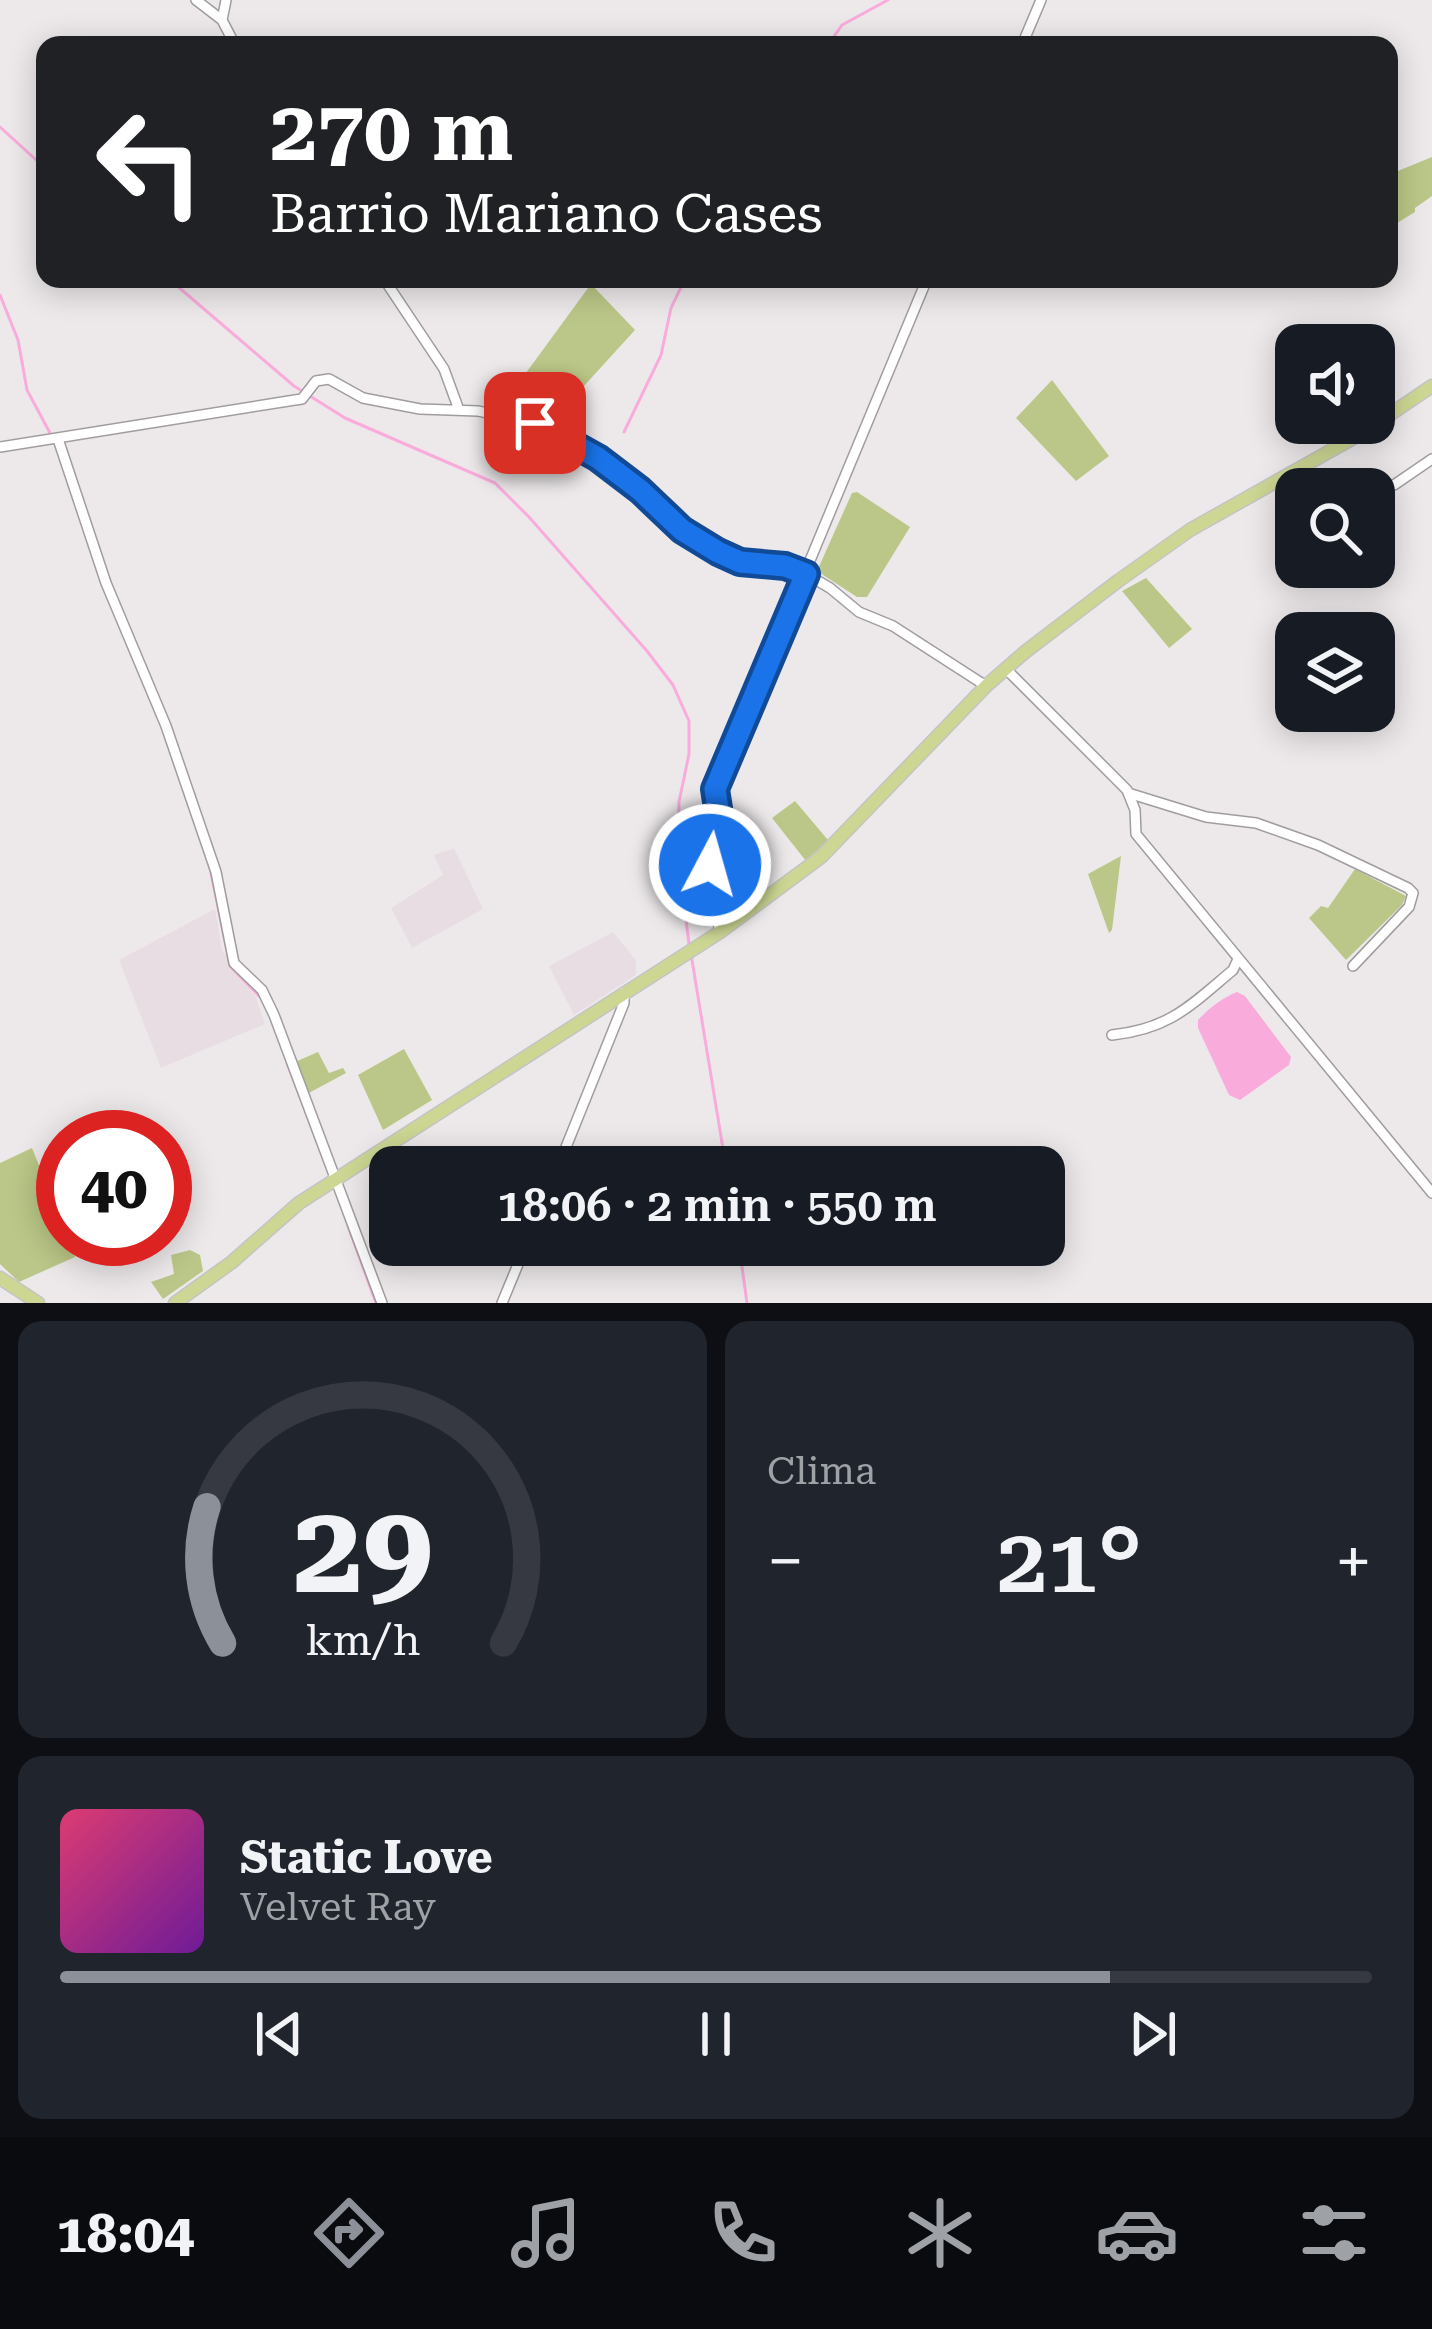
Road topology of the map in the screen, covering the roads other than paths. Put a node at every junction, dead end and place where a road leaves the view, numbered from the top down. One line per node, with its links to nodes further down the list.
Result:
1 (196, 0): 4 (street)
2 (226, 0): 4 (street)
3 (1041, 0): 6 (street)
4 (222, 20): 5 (street)
5 (231, 36)
6 (1026, 36)
7 (390, 288): 10 (street)
8 (923, 288): 15 (street)
9 (1432, 386): 16 (main road)
10 (460, 410): 11 (street); 15 (street)
11 (58, 439): 12 (street); 25 (street)
12 (0, 447)
13 (1432, 459): 14 (street)
14 (1395, 484)
15 (806, 574): 17 (street); 19 (street)
16 (1006, 669): 17 (main road); 18 (street)
17 (986, 686): 19 (main road)
18 (1128, 793): 20 (street); 21 (street)
19 (720, 932): 22 (main road)
20 (1238, 959): 23 (street); 26 (street)
21 (1353, 965)
22 (624, 992): 24 (street); 25 (main road)
23 (1112, 1034)
24 (567, 1146)
25 (333, 1180): 30 (main road); 31 (street)
26 (1432, 1193)
27 (517, 1266): 32 (street)
28 (0, 1278): 29 (main road)
29 (38, 1303)
30 (175, 1303)
31 (382, 1303)
32 (502, 1303)

